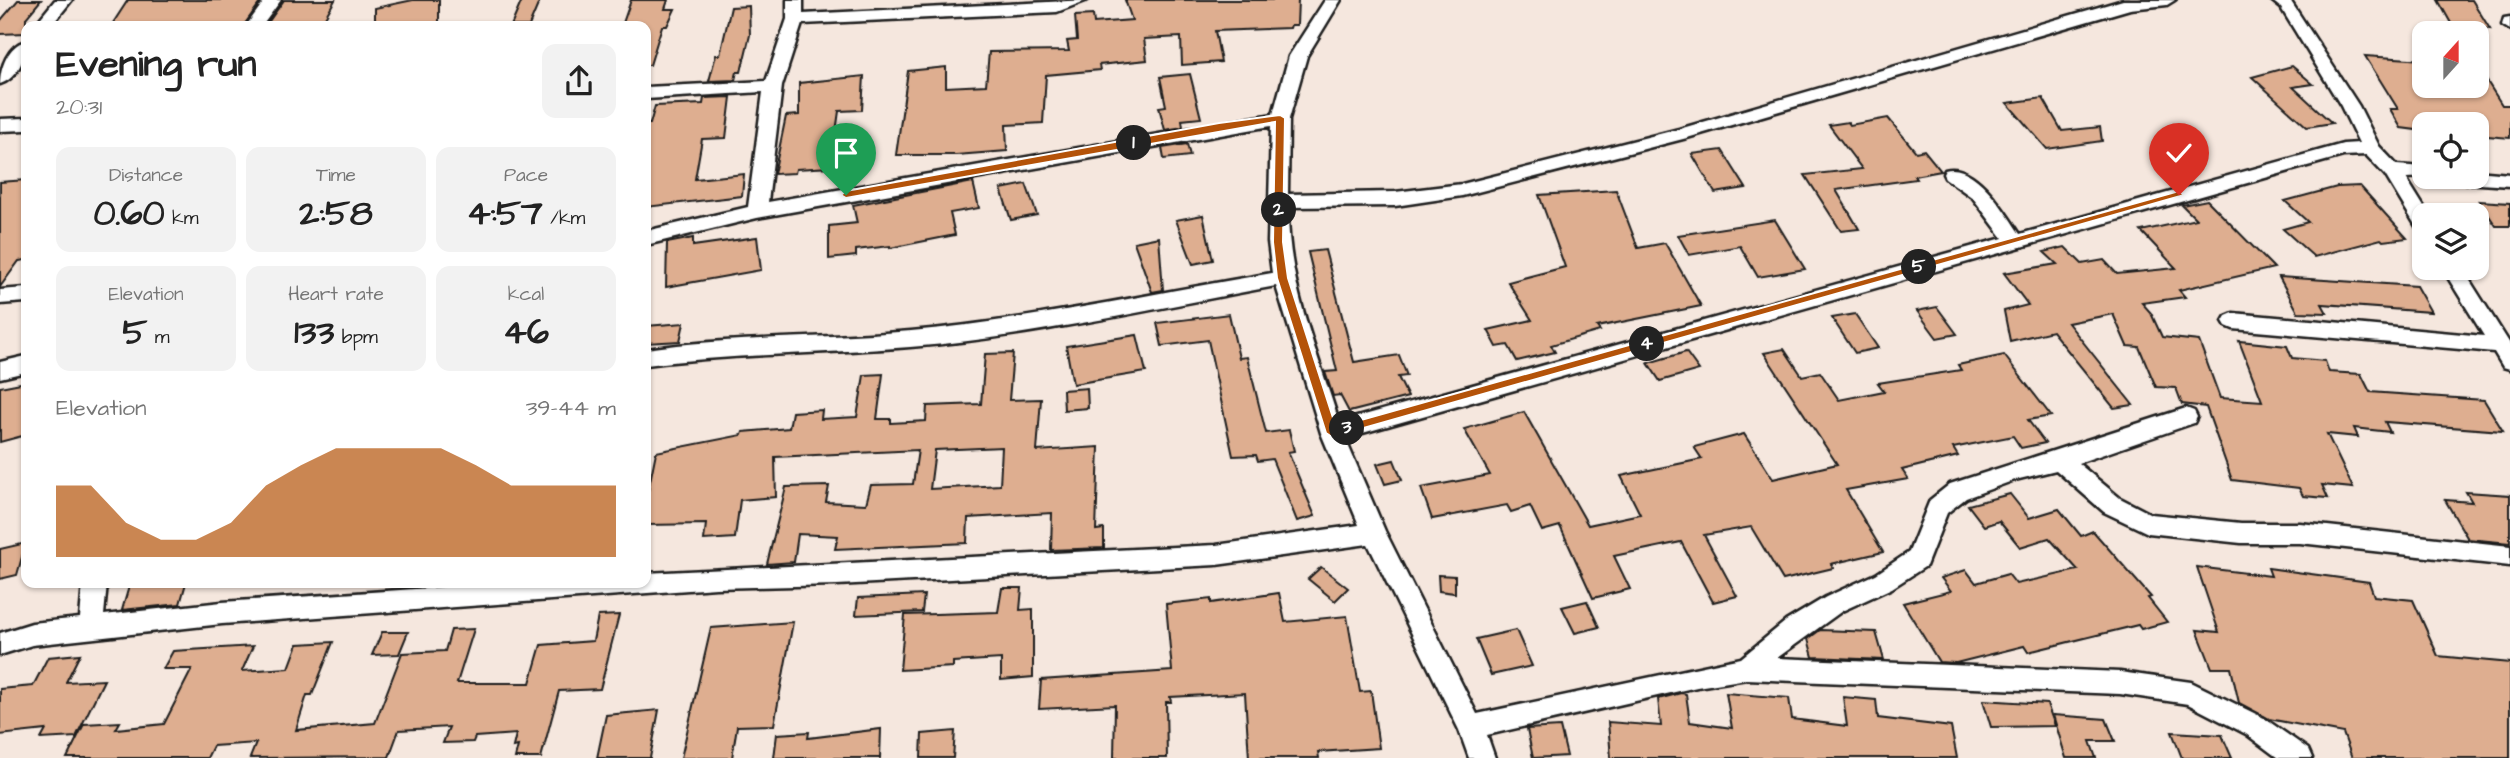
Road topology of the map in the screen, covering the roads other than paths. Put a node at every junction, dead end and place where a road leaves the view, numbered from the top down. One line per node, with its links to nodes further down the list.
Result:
1 (64, 0): 10 (street)
2 (272, 0): 11 (street)
3 (796, 0): 9 (street)
4 (1080, 0): 9 (street)
5 (1333, 0): 16 (street)
6 (2166, 0): 8 (street)
7 (2279, 0): 19 (street)
8 (2126, 2): 25 (street)
9 (795, 19): 14 (street)
10 (46, 21)
11 (257, 21)
12 (21, 52): 13 (street)
13 (0, 78)
14 (773, 86): 15 (street); 27 (street)
15 (651, 93)
16 (1280, 118): 25 (street); 27 (street)
17 (21, 124): 18 (street)
18 (0, 125)
19 (2371, 149): 20 (street); 29 (street)
20 (2392, 171): 21 (street); 26 (street)
21 (2412, 172)
22 (1952, 174): 29 (street)
23 (2489, 179): 24 (street)
24 (2510, 180)
25 (1280, 201): 30 (street)
26 (2412, 204)
27 (757, 211): 28 (street)
28 (651, 238)
29 (2014, 240): 40 (street)
30 (1283, 278): 36 (street); 40 (street)
31 (2459, 280): 35 (street)
32 (21, 295): 33 (street)
33 (0, 297)
34 (2232, 321): 35 (street)
35 (2505, 353)
36 (651, 356)
37 (21, 365): 38 (street)
38 (0, 370)
39 (2186, 417): 41 (street)
40 (1332, 433): 42 (street)
41 (2060, 460): 43 (street); 49 (street)
42 (1374, 533): 44 (street); 50 (street)
43 (2510, 556)
44 (651, 584)
45 (95, 588): 47 (street)
46 (616, 588): 47 (street)
47 (91, 628): 48 (street)
48 (0, 644)
49 (1747, 668): 50 (street); 52 (street)
50 (1471, 727): 51 (street)
51 (1482, 758)
52 (2299, 758)

